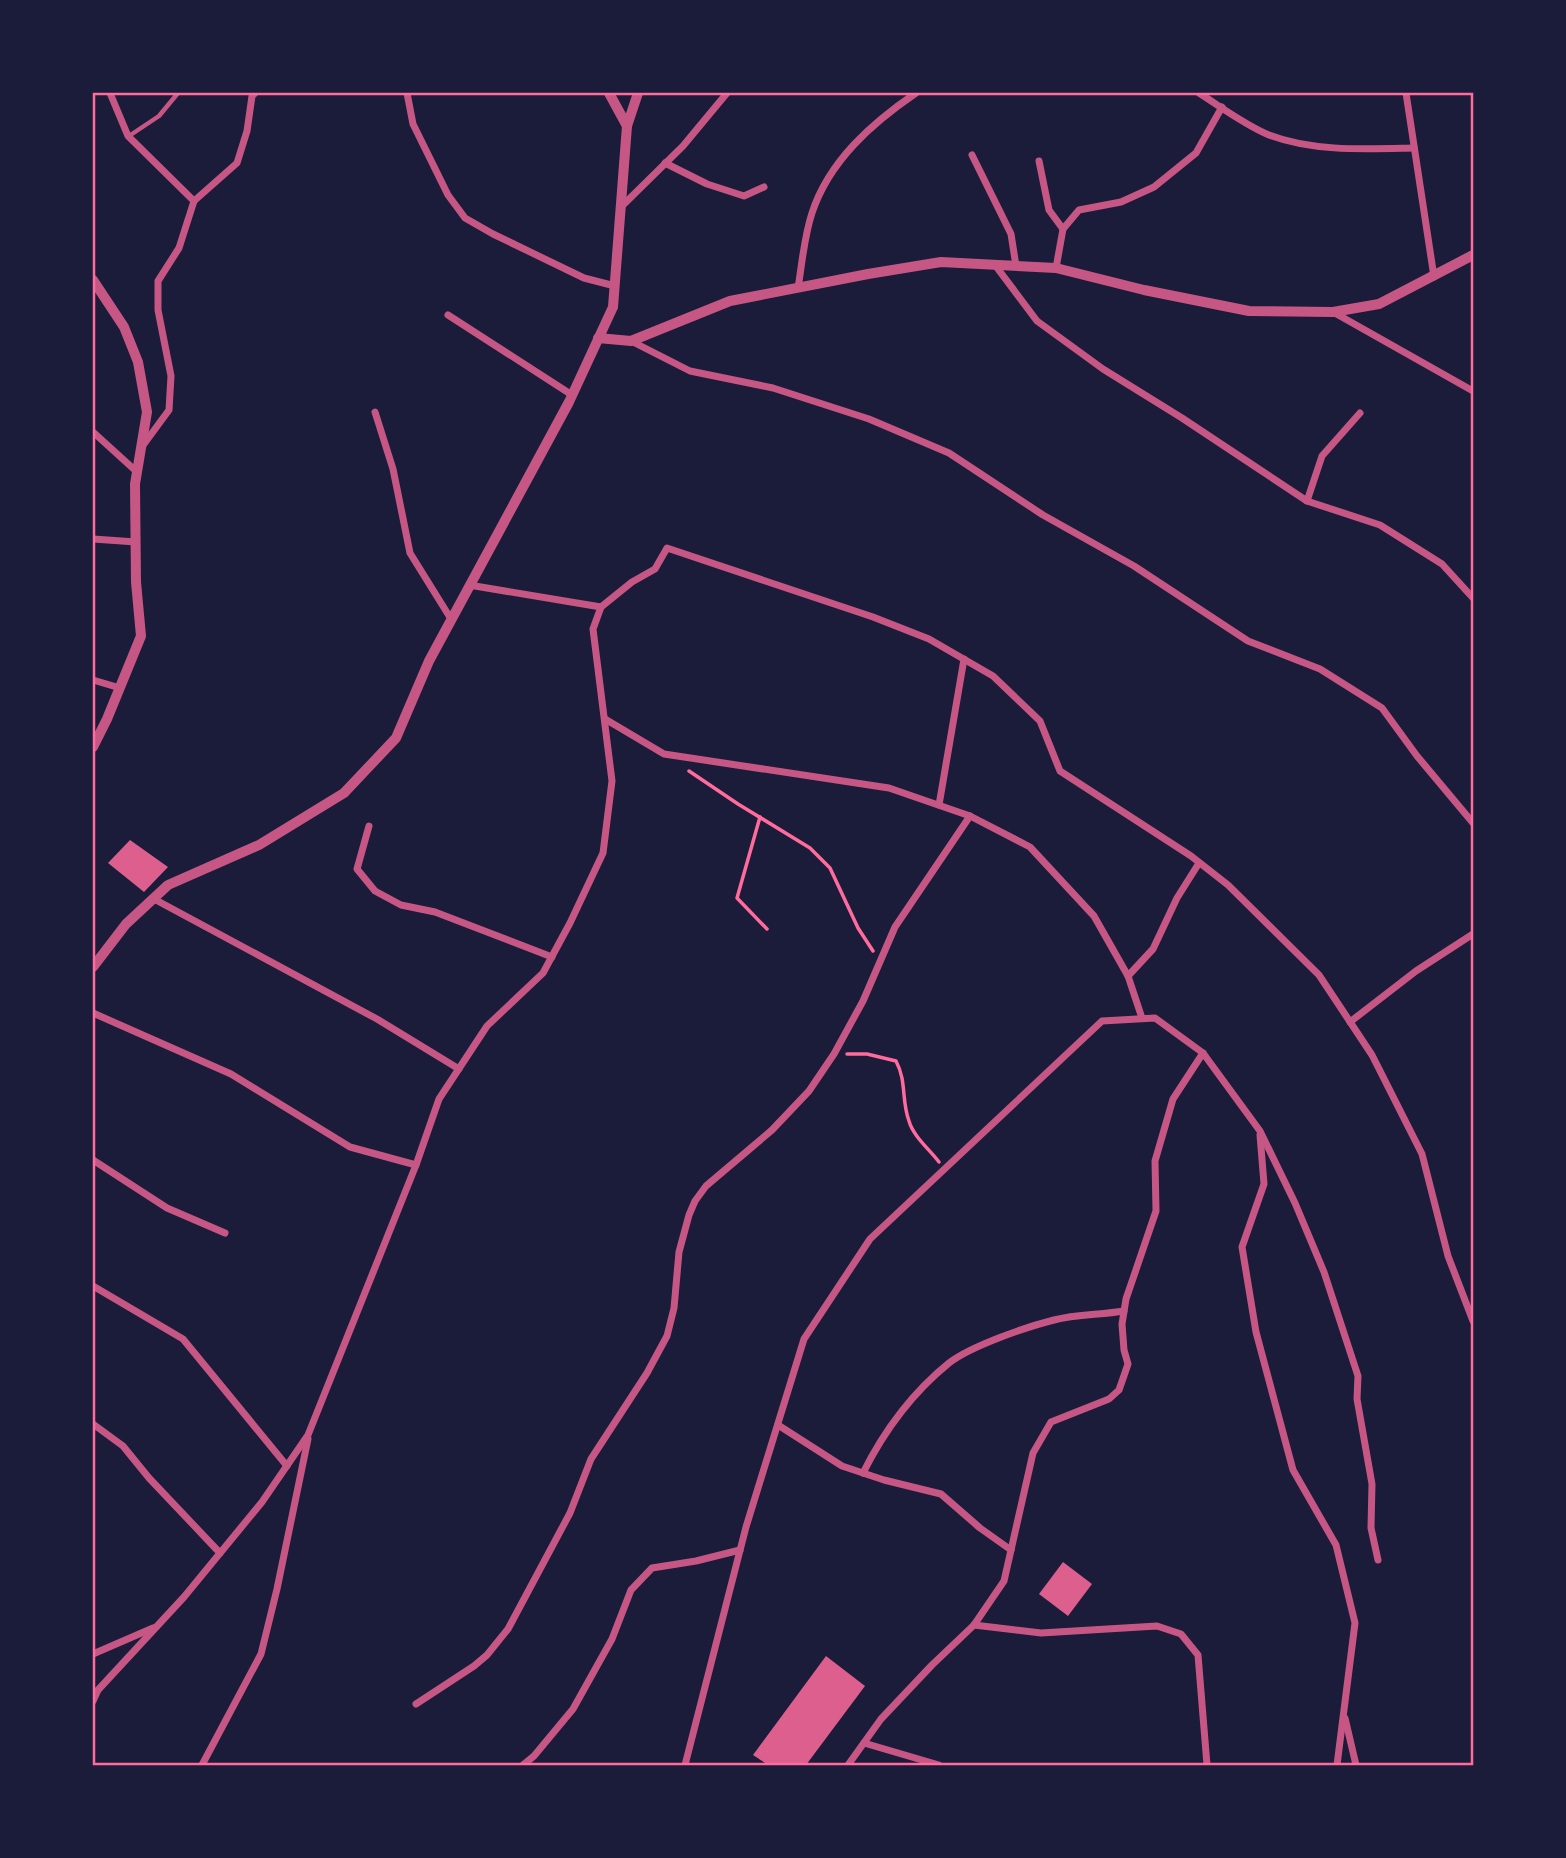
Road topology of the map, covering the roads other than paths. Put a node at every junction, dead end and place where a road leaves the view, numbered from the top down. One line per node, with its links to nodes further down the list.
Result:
1 (110, 93): 13 (street)
2 (178, 93): 13 (lane)
3 (255, 93): 19 (street)
4 (407, 93): 28 (street)
5 (609, 93): 12 (street)
6 (638, 93): 12 (street)
7 (727, 93): 17 (street)
8 (916, 93): 29 (street)
9 (1199, 93): 11 (street)
10 (1406, 93): 14 (street)
11 (1222, 107): 14 (street); 21 (street)
12 (627, 126): 20 (street)
13 (128, 136): 19 (street)
14 (1414, 148): 26 (street)
15 (972, 155): 24 (street)
16 (1039, 161): 21 (street)
17 (665, 163): 18 (street); 20 (street)
18 (764, 187)
19 (194, 201): 39 (street)
20 (621, 207): 28 (street)
21 (1063, 229): 25 (street)
22 (1473, 255): 26 (street)
23 (995, 265): 24 (street); 29 (street); 41 (street)
24 (1016, 266): 25 (street)
25 (1056, 268): 30 (street)
26 (1434, 277): 30 (street)
27 (93, 280): 39 (street)
28 (615, 286): 32 (street)
29 (797, 288): 33 (street)
30 (1333, 312): 34 (street)
31 (448, 315): 35 (street)
32 (598, 338): 33 (street); 35 (street)
33 (631, 341): 55 (street)
34 (1473, 391)
35 (572, 395): 44 (street)
36 (375, 412): 47 (street)
37 (1360, 413): 41 (street)
38 (93, 432): 40 (street)
39 (141, 447): 40 (street)
40 (137, 472): 43 (street)
41 (1307, 501): 45 (street)
42 (93, 539): 43 (street)
43 (136, 542): 50 (street)
44 (469, 585): 46 (street); 47 (street)
45 (1473, 597)
46 (601, 607): 48 (street); 51 (street)
47 (451, 619): 58 (street)
48 (964, 659): 53 (street); 57 (street)
49 (93, 680): 50 (street)
50 (120, 688): 52 (street)
51 (605, 719): 53 (street); 60 (street)
52 (93, 747)
53 (939, 805): 54 (street)
54 (970, 816): 62 (street); 88 (street)
55 (1473, 823)
56 (369, 826): 60 (street)
57 (1199, 863): 62 (street); 65 (street)
58 (154, 899): 61 (street); 67 (street)
59 (1473, 934): 65 (street)
60 (552, 957): 67 (street)
61 (93, 967)
62 (1128, 976): 64 (street)
63 (93, 1013): 70 (street)
64 (1142, 1018): 66 (street); 76 (street)
65 (1350, 1022): 74 (street)
66 (1203, 1053): 68 (street); 73 (street)
67 (459, 1069): 70 (street)
68 (1260, 1131): 83 (street); 89 (street)
69 (93, 1160): 71 (street)
70 (416, 1165): 77 (street)
71 (225, 1233)
72 (93, 1286): 78 (street)
73 (1124, 1311): 79 (street); 81 (street)
74 (1473, 1321)
75 (93, 1424): 82 (street)
76 (778, 1425): 79 (street); 80 (street)
77 (308, 1435): 78 (street); 91 (street)
78 (287, 1466): 82 (street)
79 (863, 1473): 81 (street)
80 (740, 1550): 92 (street); 93 (street)
81 (1011, 1550): 84 (street)
82 (220, 1553): 85 (street)
83 (1378, 1560)
84 (974, 1625): 90 (street); 96 (street)
85 (157, 1626): 86 (street); 87 (street)
86 (93, 1654)
87 (93, 1701)
88 (416, 1704)
89 (1344, 1714): 97 (street); 98 (street)
90 (864, 1743): 94 (street); 95 (street)
91 (202, 1765)
92 (523, 1765)
93 (685, 1765)
94 (848, 1765)
95 (939, 1765)
96 (1207, 1765)
97 (1337, 1765)
98 (1356, 1765)

